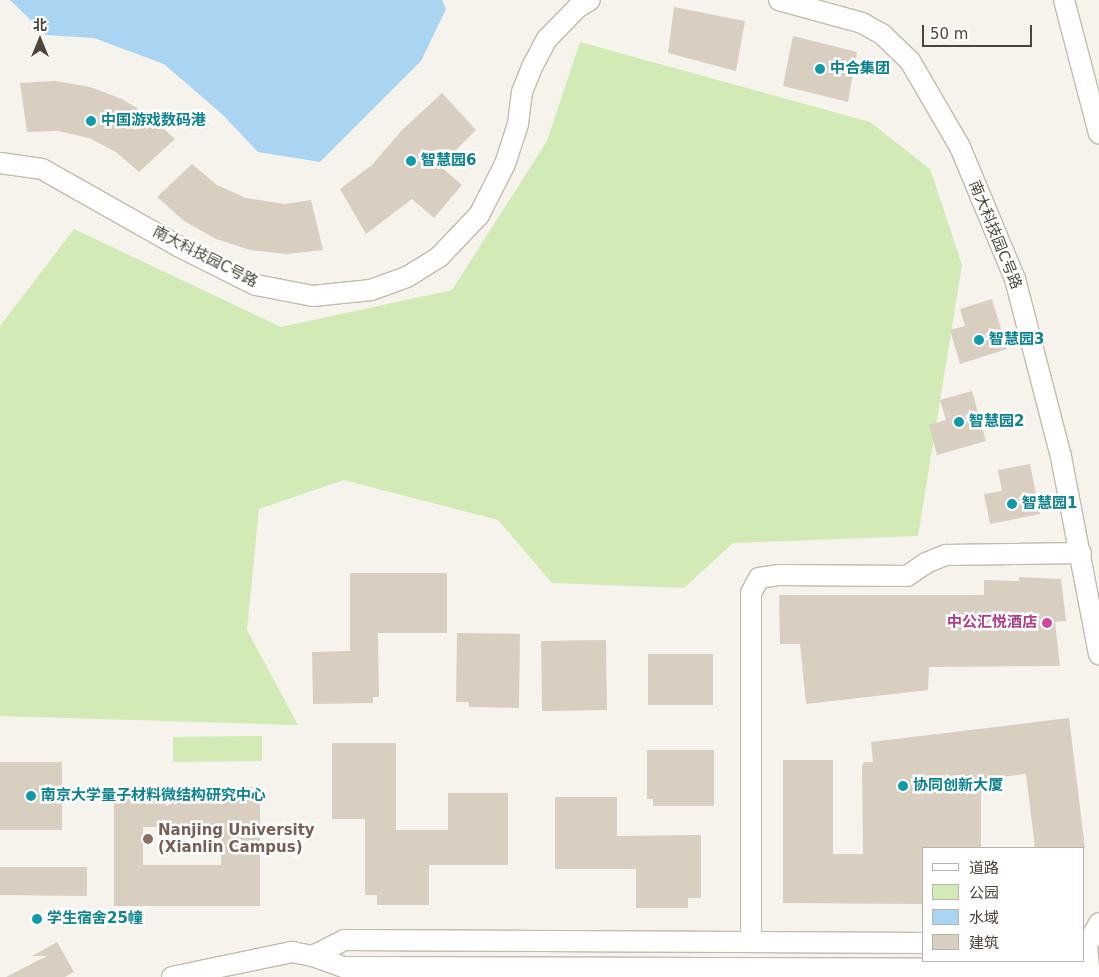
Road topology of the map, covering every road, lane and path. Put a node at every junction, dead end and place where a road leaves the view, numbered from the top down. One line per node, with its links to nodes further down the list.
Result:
1 (590, 0): 5 (street, 南大科技园C号路)
2 (779, 0): 6 (street, 南大科技园C号路)
3 (1064, 0): 4 (street)
4 (1099, 132)
5 (0, 163)
6 (1081, 553): 7 (street, 南大科技园C号路); 9 (street)
7 (1099, 654)
8 (1099, 923): 11 (street)
9 (751, 941): 10 (street); 12 (street)
10 (922, 943)
11 (1085, 945): 14 (street)
12 (313, 956): 13 (street); 15 (street)
13 (751, 972): 14 (street)
14 (1092, 973)
15 (172, 977)

